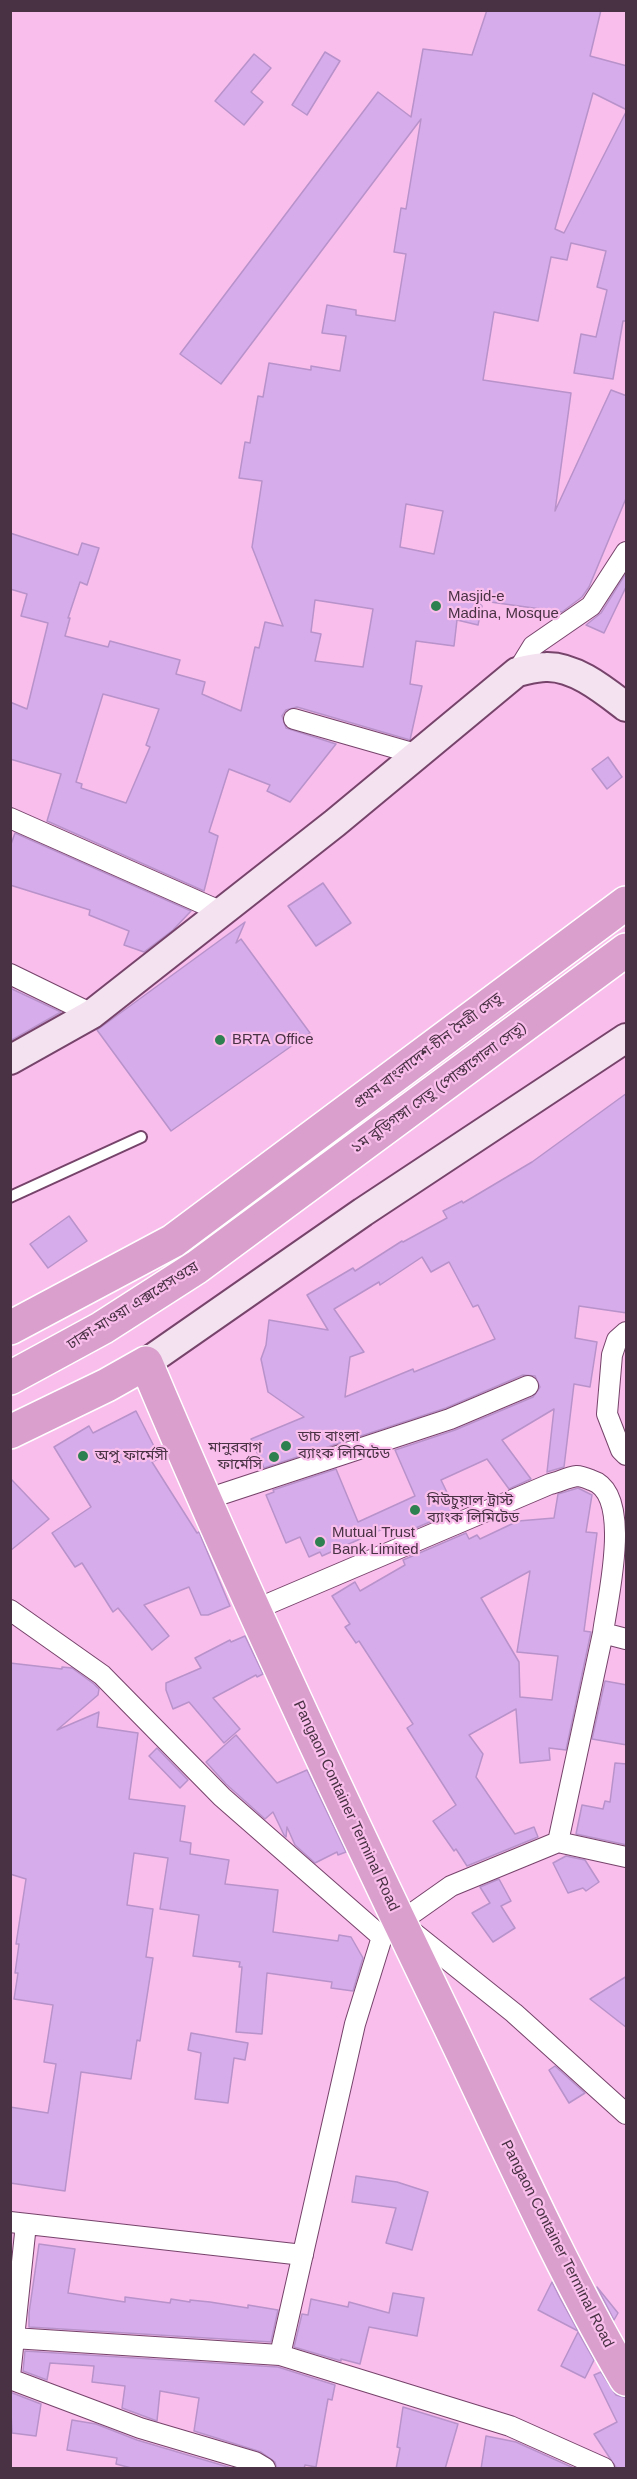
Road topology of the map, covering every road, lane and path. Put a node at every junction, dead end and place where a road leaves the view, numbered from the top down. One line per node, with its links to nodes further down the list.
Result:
1 (627, 552): 2 (street)
2 (517, 672): 3 (main road); 5 (main road)
3 (627, 707)
4 (294, 719): 5 (street)
5 (416, 754): 8 (main road)
6 (10, 818): 8 (street)
7 (627, 903): 17 (highway, প্রথম বাংলাদেশ-চীন মৈত্রী সেতু)
8 (222, 912): 11 (main road)
9 (627, 950): 16 (highway, ১ম বুড়িগঙ্গা সেতু (পোস্তাগোলা সেতু))
10 (10, 974): 11 (street)
11 (92, 1014): 13 (main road)
12 (627, 1038): 19 (main road)
13 (10, 1060)
14 (141, 1137): 15 (lane)
15 (10, 1197)
16 (251, 1226): 20 (highway, ঢাকা-মাওয়া এক্সপ্রেসওয়ে)
17 (10, 1328)
18 (627, 1332): 23 (street)
19 (146, 1363): 22 (highway); 24 (highway, Pangaon Container Terminal Road)
20 (10, 1378)
21 (528, 1386): 24 (street)
22 (10, 1432)
23 (627, 1455)
24 (204, 1500): 25 (highway, Pangaon Container Terminal Road)
25 (254, 1610): 27 (street); 31 (highway, Pangaon Container Terminal Road)
26 (10, 1611): 31 (street)
27 (603, 1633): 28 (street); 29 (street)
28 (627, 1639)
29 (558, 1842): 30 (street); 31 (street)
30 (627, 1857)
31 (391, 1930): 32 (street); 34 (street); 38 (highway, Pangaon Container Terminal Road)
32 (627, 2114)
33 (18, 2223): 34 (street); 35 (street)
34 (303, 2256): 36 (street)
35 (13, 2338): 36 (street); 37 (street)
36 (280, 2355): 40 (street)
37 (10, 2378): 39 (street)
38 (627, 2379)
39 (265, 2469)
40 (604, 2469)

